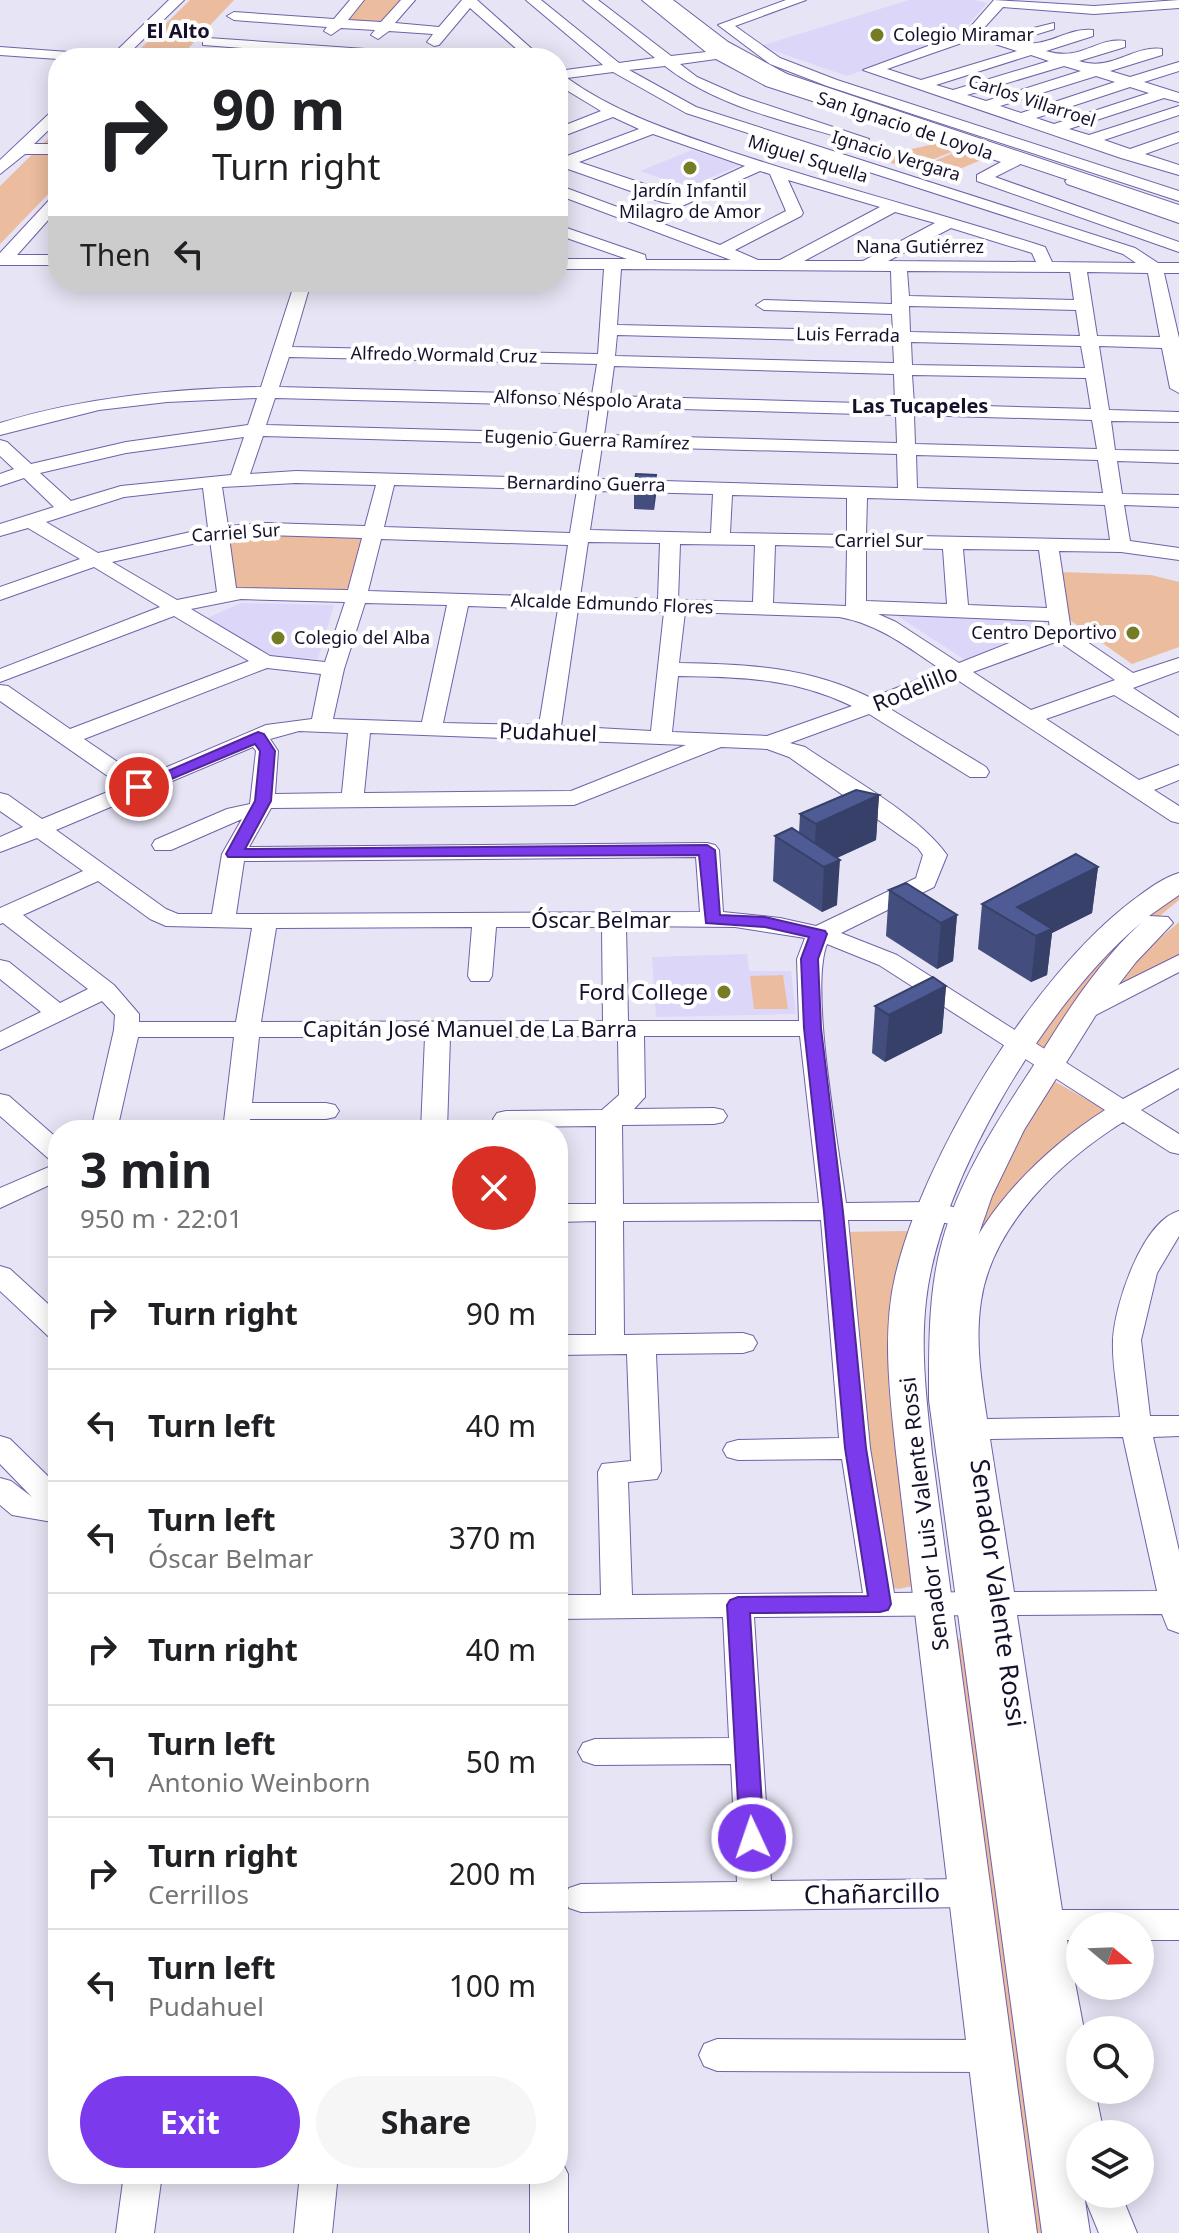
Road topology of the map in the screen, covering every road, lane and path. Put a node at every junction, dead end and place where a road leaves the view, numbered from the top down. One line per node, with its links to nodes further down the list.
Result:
1 (177, 0): 26 (street)
2 (248, 0): 16 (street)
3 (357, 0): 17 (street)
4 (408, 0): 19 (street)
5 (469, 0): 20 (street); 32 (street)
6 (533, 0): 15 (street, Ignacio Vergara)
7 (676, 0): 34 (main road, San Ignacio de Loyola)
8 (739, 0): 13 (street)
9 (799, 0): 13 (street)
10 (645, 2): 11 (street); 34 (main road, San Ignacio de Loyola)
11 (595, 4): 15 (street); 38 (street)
12 (1177, 6): 21 (street)
13 (756, 13): 34 (street, San Ignacio de Loyola)
14 (291, 15): 16 (street); 17 (street); 25 (street)
15 (550, 15): 41 (street, Ignacio Vergara)
16 (234, 16): 25 (street)
17 (337, 23): 19 (street); 29 (street)
18 (1049, 26): 23 (street)
19 (386, 27): 20 (street); 30 (street)
20 (443, 31): 31 (street)
21 (976, 33): 23 (street); 42 (street)
22 (1088, 33): 35 (street)
23 (1000, 41): 35 (street)
24 (1120, 44): 39 (street)
25 (262, 45): 27 (street); 28 (street)
26 (127, 48)
27 (259, 48)
28 (278, 48)
29 (316, 48)
30 (360, 48)
31 (430, 48)
32 (524, 48)
33 (0, 51): 37 (street)
34 (737, 51): 38 (street); 46 (street, San Ignacio de Loyola); 56 (street, San Ignacio de Loyola); 74 (main road, San Ignacio de Loyola)
35 (1031, 51): 39 (street); 47 (street)
36 (1157, 52): 43 (street)
37 (48, 54)
38 (665, 61): 41 (street); 60 (street)
39 (1064, 61): 43 (street); 50 (street)
40 (1179, 66): 45 (street)
41 (613, 68): 44 (street); 66 (street, Ignacio Vergara)
42 (873, 69): 46 (street); 47 (street, Carlos Villarroel)
43 (1096, 72): 45 (street); 51 (street)
44 (568, 75)
45 (1130, 82): 49 (street); 54 (street)
46 (832, 83): 74 (street, San Ignacio de Loyola)
47 (921, 85): 50 (street, Carlos Villarroel)
48 (568, 89): 53 (street, Miguel Squella)
49 (1174, 93): 59 (street)
50 (953, 95): 51 (street, Carlos Villarroel)
51 (986, 106): 54 (street, Carlos Villarroel)
52 (1179, 110): 62 (street)
53 (613, 112): 57 (street); 58 (street, Miguel Squella)
54 (1020, 118): 59 (street, Carlos Villarroel)
55 (48, 123): 63 (street)
56 (900, 124): 60 (street); 68 (street, San Ignacio de Loyola)
57 (568, 129)
58 (652, 129): 67 (street); 70 (street, Miguel Squella)
59 (1053, 129): 62 (street, Carlos Villarroel)
60 (861, 139): 66 (street)
61 (1177, 139): 65 (street)
62 (1090, 140): 65 (street, Carlos Villarroel)
63 (21, 149): 64 (street); 71 (street)
64 (48, 149)
65 (1129, 154): 72 (street, Carlos Villarroel); 74 (street)
66 (822, 155): 73 (street); 75 (street, Ignacio Vergara)
67 (568, 161)
68 (1014, 162): 74 (street, San Ignacio de Loyola); 79 (street)
69 (568, 166): 70 (street)
70 (759, 166): 73 (street, Miguel Squella)
71 (0, 169)
72 (1179, 170)
73 (777, 172): 76 (street, Miguel Squella); 90 (street)
74 (1078, 173): 78 (street, San Ignacio de Loyola); 79 (street); 80 (main road, San Ignacio de Loyola); 84 (main road, San Ignacio de Loyola); 85 (street, San Ignacio de Loyola)
75 (887, 175): 76 (street); 83 (street, Ignacio Vergara)
76 (843, 191): 81 (street, Miguel Squella)
77 (568, 194): 90 (street)
78 (1179, 196)
79 (1039, 198): 83 (street); 89 (street)
80 (1179, 205)
81 (894, 206): 86 (street, Miguel Squella); 97 (street)
82 (48, 211): 91 (street)
83 (1011, 211): 87 (street); 102 (street, Ignacio Vergara)
84 (1179, 211)
85 (1179, 218)
86 (950, 222): 87 (street, Miguel Squella); 98 (street)
87 (975, 229): 100 (street, Miguel Squella)
88 (568, 233): 95 (street)
89 (1179, 247)
90 (723, 250): 96 (street)
91 (2, 260): 92 (street)
92 (48, 260)
93 (568, 264): 94 (street, Nana Gutiérrez)
94 (613, 265): 95 (street, Nana Gutiérrez); 111 (street)
95 (661, 266): 96 (street, Nana Gutiérrez)
96 (761, 266): 97 (street, Nana Gutiérrez)
97 (781, 266): 104 (street, Nana Gutiérrez)
98 (865, 267): 99 (street, Nana Gutiérrez); 104 (street, Nana Gutiérrez)
99 (899, 267): 100 (street, Nana Gutiérrez); 109 (street)
100 (1046, 267): 101 (street, Nana Gutiérrez)
101 (1078, 268): 102 (street, Nana Gutiérrez); 110 (street)
102 (1155, 268): 103 (street, Nana Gutiérrez); 106 (street)
103 (1179, 268)
104 (818, 286): 108 (street); 109 (street)
105 (300, 292): 116 (street)
106 (1159, 292): 107 (street); 115 (street)
107 (1179, 292)
108 (764, 305)
109 (900, 305): 110 (street); 112 (street)
110 (1084, 305): 114 (street)
111 (606, 330): 112 (street, Luis Ferrada); 117 (street)
112 (902, 336): 113 (street, Luis Ferrada); 118 (street)
113 (997, 338): 114 (street, Luis Ferrada); 119 (street)
114 (1089, 341): 115 (street, Luis Ferrada); 120 (street)
115 (1174, 343): 121 (street)
116 (282, 352): 117 (street, Alfredo Wormald Cruz); 122 (street)
117 (606, 360): 118 (street, Alfredo Wormald Cruz); 123 (street)
118 (903, 369): 119 (street, Alfredo Wormald Cruz); 124 (street)
119 (1001, 372): 120 (street, Alfredo Wormald Cruz)
120 (1094, 373): 125 (street)
121 (1179, 388)
122 (269, 392): 123 (street, Alfonso Néspolo Arata); 127 (street, Alfonso Néspolo Arata); 128 (street)
123 (600, 401): 124 (street, Alfonso Néspolo Arata); 129 (street)
124 (904, 409): 125 (street, Alfonso Néspolo Arata); 131 (street)
125 (1101, 414): 126 (street, Alfonso Néspolo Arata); 132 (street)
126 (1179, 417)
127 (0, 429)
128 (255, 430): 129 (street, Eugenio Guerra Ramírez); 134 (street, Eugenio Guerra Ramírez); 135 (street)
129 (594, 440): 131 (street, Eugenio Guerra Ramírez); 139 (street)
130 (0, 446): 134 (street)
131 (906, 449): 132 (street, Eugenio Guerra Ramírez); 142 (street)
132 (1107, 455): 133 (street, Eugenio Guerra Ramírez); 143 (street)
133 (1179, 457)
134 (28, 470): 136 (street, Eugenio Guerra Ramírez); 145 (street)
135 (239, 479): 137 (street, Bernardino Guerra); 138 (street, Bernardino Guerra)
136 (0, 480)
137 (386, 481): 139 (street, Bernardino Guerra); 149 (street)
138 (212, 482): 145 (street, Bernardino Guerra); 148 (street)
139 (586, 484): 140 (street, Bernardino Guerra); 150 (street)
140 (723, 487): 141 (street, Bernardino Guerra); 152 (street)
141 (857, 491): 142 (street, Bernardino Guerra); 155 (street)
142 (908, 492): 143 (street, Bernardino Guerra)
143 (1114, 498): 144 (street, Bernardino Guerra); 157 (street)
144 (1179, 501)
145 (66, 507): 146 (street, Bernardino Guerra)
146 (29, 520): 147 (street, Bernardino Guerra); 159 (street)
147 (0, 530)
148 (219, 532): 149 (street, Carriel Sur); 159 (street, Carriel Sur); 161 (street)
149 (371, 532): 150 (street, Carriel Sur); 162 (street)
150 (577, 537): 151 (street, Carriel Sur); 164 (street)
151 (670, 538): 152 (street, Carriel Sur); 165 (street)
152 (720, 539): 153 (street, Carriel Sur)
153 (765, 540): 155 (street, Carriel Sur); 167 (street)
154 (952, 541): 155 (street, Carriel Sur); 156 (street, Carriel Sur); 169 (street)
155 (857, 542): 168 (street)
156 (1048, 544): 157 (street, Carriel Sur); 170 (street)
157 (1121, 546): 158 (street, Carriel Sur)
158 (1179, 554)
159 (94, 559): 160 (street, Carriel Sur); 166 (street)
160 (0, 594)
161 (227, 594): 162 (street, Alcalde Edmundo Flores); 166 (street, Alcalde Edmundo Flores)
162 (357, 595): 163 (street, Alcalde Edmundo Flores); 173 (street)
163 (459, 599): 164 (street, Alcalde Edmundo Flores); 184 (street)
164 (569, 602): 165 (street, Alcalde Edmundo Flores); 185 (street)
165 (671, 606): 167 (street, Alcalde Edmundo Flores); 174 (street)
166 (174, 608): 171 (street); 176 (street, Alcalde Edmundo Flores)
167 (763, 609): 168 (street, Alcalde Edmundo Flores)
168 (856, 610): 169 (street); 175 (street, Alcalde Edmundo Flores)
169 (958, 613): 170 (street)
170 (1060, 624): 175 (street, Rodelillo); 177 (street)
171 (265, 662): 173 (street); 188 (street)
172 (1179, 664): 177 (street)
173 (333, 669): 181 (street)
174 (668, 669): 179 (street); 186 (street)
175 (958, 671): 179 (street, Rodelillo); 180 (street, Alcalde Edmundo Flores)
176 (0, 676)
177 (1124, 684): 180 (street); 183 (street)
178 (0, 691): 188 (street)
179 (871, 706): 190 (street, Rodelillo); 191 (street)
180 (1029, 718): 194 (street, Alcalde Edmundo Flores)
181 (321, 725): 182 (street, Pudahuel); 187 (street, Pudahuel)
182 (360, 726): 184 (street, Pudahuel); 196 (street)
183 (1179, 728)
184 (431, 729): 185 (street, Pudahuel)
185 (549, 732): 186 (street, Pudahuel)
186 (661, 736): 189 (street, Pudahuel)
187 (258, 737): 193 (street, Pudahuel); 197 (street)
188 (67, 738): 193 (street)
189 (721, 739): 190 (street, Pudahuel); 196 (street)
190 (769, 743): 212 (street, Pudahuel)
191 (978, 772)
192 (1179, 772): 194 (street)
193 (139, 787): 199 (street, Pudahuel)
194 (1137, 789): 198 (street, Alcalde Edmundo Flores)
195 (0, 800): 199 (street, Óscar Belmar)
196 (352, 800): 197 (street)
197 (262, 805): 201 (street); 202 (street)
198 (1179, 816)
199 (39, 828): 200 (street, Pudahuel); 203 (street, Óscar Belmar)
200 (0, 845)
201 (163, 845)
202 (234, 854): 207 (street); 210 (street)
203 (99, 872): 206 (street); 210 (street, Óscar Belmar)
204 (1179, 882): 225 (main road, Senador Luis Valente Rossi)
205 (1179, 905): 217 (main road, Senador Luis Valente Rossi)
206 (3, 916): 216 (street)
207 (712, 919): 208 (street, Óscar Belmar); 212 (street, Óscar Belmar)
208 (614, 920): 209 (street, Óscar Belmar); 219 (street)
209 (484, 921): 211 (street, Óscar Belmar); 215 (street)
210 (223, 922): 211 (street, Óscar Belmar)
211 (265, 922): 223 (street)
212 (819, 934): 220 (street); 225 (street, Óscar Belmar)
213 (1179, 962): 217 (street)
214 (0, 967): 218 (street)
215 (480, 976)
216 (105, 990): 218 (street); 222 (street)
217 (1081, 1013): 225 (main road, Senador Luis Valente Rossi)
218 (59, 1014): 224 (street)
219 (616, 1028): 220 (street, Capitán José Manuel de La Barra); 221 (street, Capitán José Manuel de La Barra); 231 (street)
220 (812, 1028): 242 (street)
221 (438, 1029): 223 (street, Capitán José Manuel de La Barra); 236 (street)
222 (127, 1030): 223 (street, Capitán José Manuel de La Barra); 233 (street)
223 (247, 1030): 234 (street)
224 (0, 1042)
225 (1036, 1055): 228 (street, Óscar Belmar); 241 (main road, Senador Luis Valente Rossi); 245 (main road, Senador Luis Valente Rossi)
226 (1179, 1077): 228 (street, Senador Valente Rossi)
227 (0, 1102): 237 (street)
228 (1121, 1110): 238 (street, Óscar Belmar); 255 (street, Senador Valente Rossi)
229 (326, 1111): 235 (street)
230 (714, 1116): 231 (street)
231 (609, 1117): 232 (street); 244 (street)
232 (506, 1119)
233 (106, 1120)
234 (237, 1120)
235 (246, 1120)
236 (434, 1120)
237 (48, 1144)
238 (1179, 1146)
239 (48, 1176): 240 (street)
240 (0, 1199)
241 (930, 1211): 242 (street); 245 (street); 261 (main road, Senador Luis Valente Rossi)
242 (834, 1212): 244 (street); 257 (street)
243 (568, 1213): 244 (street)
244 (610, 1213): 252 (street)
245 (966, 1218): 262 (main road, Senador Luis Valente Rossi)
246 (1179, 1220): 254 (street)
247 (0, 1275): 248 (street)
248 (48, 1320)
249 (743, 1343): 250 (street)
250 (641, 1344): 252 (street); 264 (street)
251 (568, 1345): 252 (street)
252 (610, 1345)
253 (1179, 1426): 254 (street)
254 (1136, 1427): 255 (street); 266 (street)
255 (974, 1429): 262 (street, Senador Valente Rossi)
256 (0, 1446): 259 (street)
257 (855, 1448): 258 (street); 260 (street)
258 (738, 1450)
259 (40, 1497)
260 (880, 1604): 261 (street); 263 (street)
261 (935, 1604): 262 (street); 269 (main road, Senador Luis Valente Rossi)
262 (988, 1604): 266 (street); 272 (street, Senador Valente Rossi); 285 (main road, Senador Luis Valente Rossi)
263 (738, 1605): 264 (street); 267 (street)
264 (617, 1606): 265 (street)
265 (568, 1607)
266 (1178, 1609)
267 (746, 1751): 268 (street); 270 (street)
268 (595, 1752)
269 (971, 1893): 270 (street, Chañarcillo); 275 (main road, Senador Luis Valente Rossi)
270 (755, 1896): 271 (street, Chañarcillo)
271 (581, 1898)
272 (1047, 1925): 273 (street); 276 (street, Senador Valente Rossi)
273 (1179, 1925)
274 (717, 2055): 275 (street)
275 (991, 2056): 284 (main road, Senador Luis Valente Rossi)
276 (1082, 2120)
277 (142, 2184): 281 (street)
278 (318, 2184): 282 (street)
279 (549, 2184): 283 (street)
280 (1108, 2208): 286 (street)
281 (135, 2233)
282 (313, 2233)
283 (549, 2233)
284 (1013, 2233)
285 (1066, 2233)
286 (1118, 2233)

